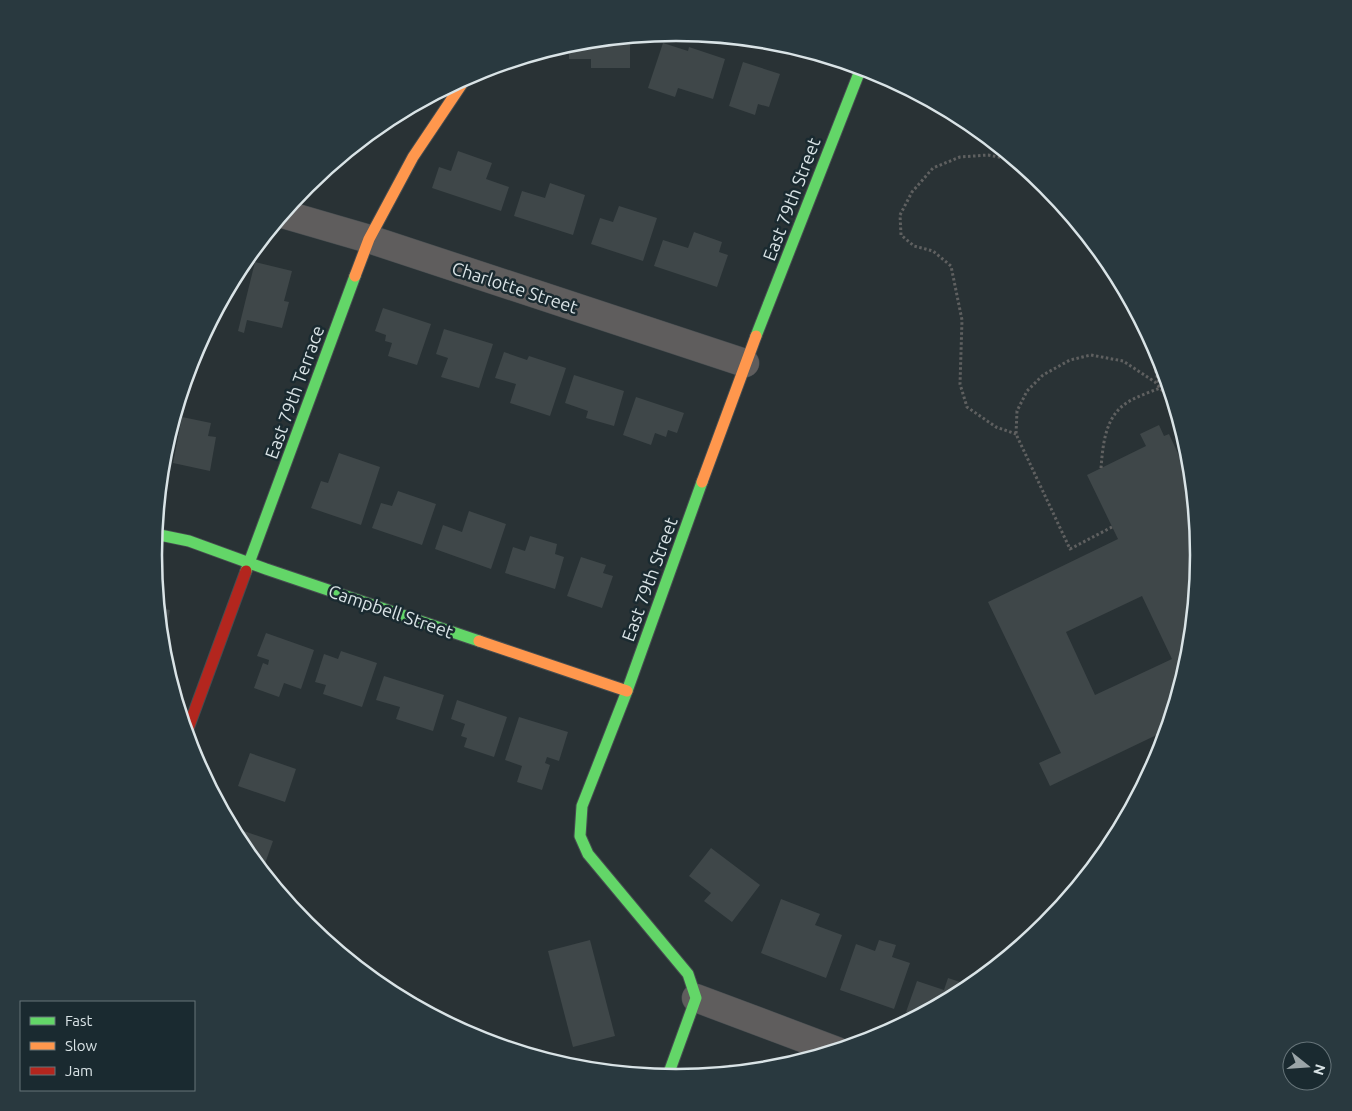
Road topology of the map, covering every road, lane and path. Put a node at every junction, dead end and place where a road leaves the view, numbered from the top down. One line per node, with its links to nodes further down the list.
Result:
1 (858, 75): 6 (street, East 79th Street)
2 (458, 90): 5 (street, East 79th Terrace)
3 (1001, 157): 10 (path)
4 (289, 216): 5 (street, Charlotte Street)
5 (369, 239): 6 (street, Charlotte Street); 14 (street, East 79th Terrace)
6 (746, 363): 15 (street, East 79th Street)
7 (1156, 372): 8 (path)
8 (1160, 388): 9 (path); 10 (path); 11 (path)
9 (1163, 391)
10 (1016, 434): 12 (path)
11 (1101, 468)
12 (1112, 527)
13 (163, 536): 14 (street, Campbell Street)
14 (249, 563): 15 (street, Campbell Street); 16 (street, East 79th Terrace)
15 (627, 691): 17 (street, East 79th Street)
16 (190, 723)
17 (696, 998): 18 (street); 19 (street)
18 (826, 1047)
19 (670, 1070)

